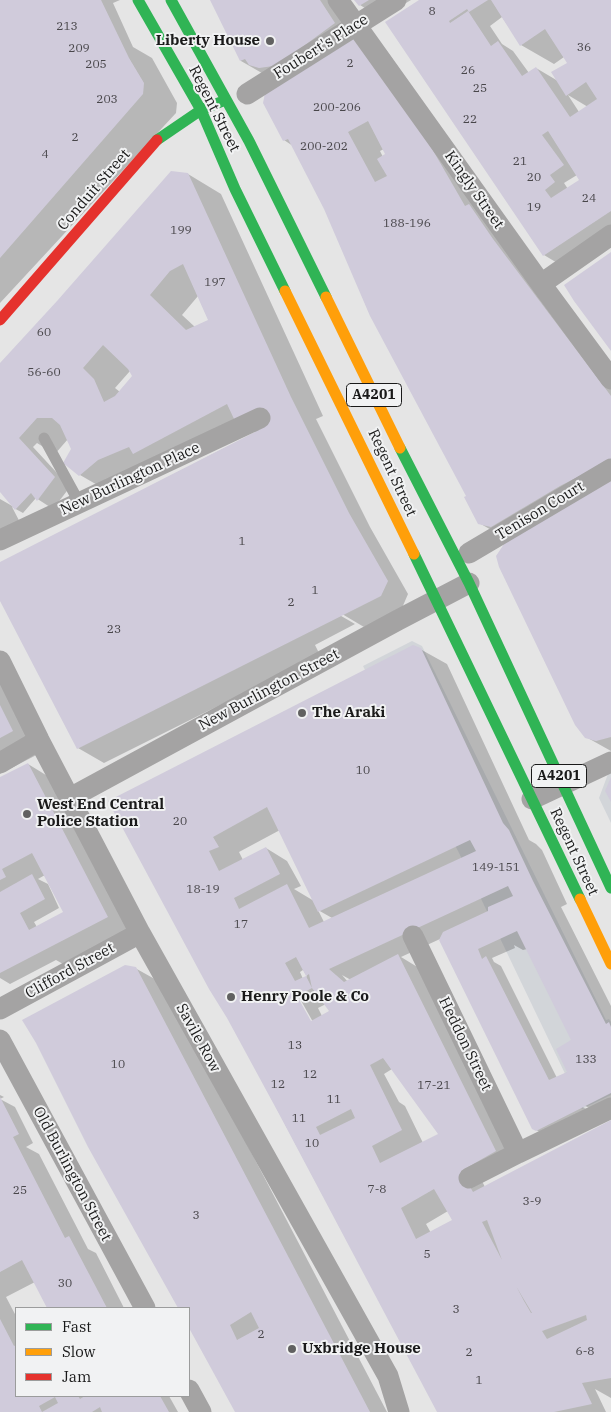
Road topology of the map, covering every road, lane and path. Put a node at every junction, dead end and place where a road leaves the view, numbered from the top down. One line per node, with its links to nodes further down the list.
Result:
1 (138, 0): 8 (main road, Regent Street / A4201)
2 (171, 0): 7 (main road, Regent Street / A4201)
3 (338, 0): 5 (street, Kingly Street)
4 (396, 0): 5 (street, Foubert's Place)
5 (356, 25): 6 (street, Foubert's Place); 10 (street, Kingly Street)
6 (246, 94)
7 (226, 99): 8 (main road, Conduit Street); 19 (main road, Regent Street / A4201)
8 (201, 110): 11 (main road, Conduit Street); 20 (main road, Regent Street / A4201)
9 (611, 234): 10 (street)
10 (541, 284): 12 (street, Kingly Street)
11 (0, 320)
12 (611, 379)
13 (260, 418): 16 (street, New Burlington Place)
14 (44, 438): 16 (lane)
15 (611, 469): 18 (street, Tenison Court)
16 (80, 504): 17 (street, New Burlington Place)
17 (0, 540)
18 (469, 553)
19 (469, 583): 20 (street, New Burlington Street); 25 (main road, Regent Street / A4201)
20 (437, 599): 26 (street, New Burlington Street); 27 (main road, Regent Street / A4201)
21 (0, 661): 22 (street, Savile Row)
22 (39, 740): 24 (street); 26 (street, Savile Row)
23 (611, 762): 25 (street)
24 (0, 763)
25 (563, 785): 27 (street); 28 (main road, Regent Street / A4201)
26 (70, 798): 29 (street, Savile Row)
27 (532, 799): 31 (main road, Regent Street / A4201)
28 (611, 888)
29 (140, 933): 32 (street, Clifford Street); 40 (street, Savile Row)
30 (413, 936): 35 (street, Heddon Street)
31 (611, 964)
32 (0, 1009)
33 (0, 1040): 37 (street, Old Burlington Street)
34 (611, 1108): 35 (street)
35 (518, 1152): 36 (street)
36 (469, 1178)
37 (144, 1307)
38 (190, 1392): 39 (street)
39 (201, 1412)
40 (399, 1412)

